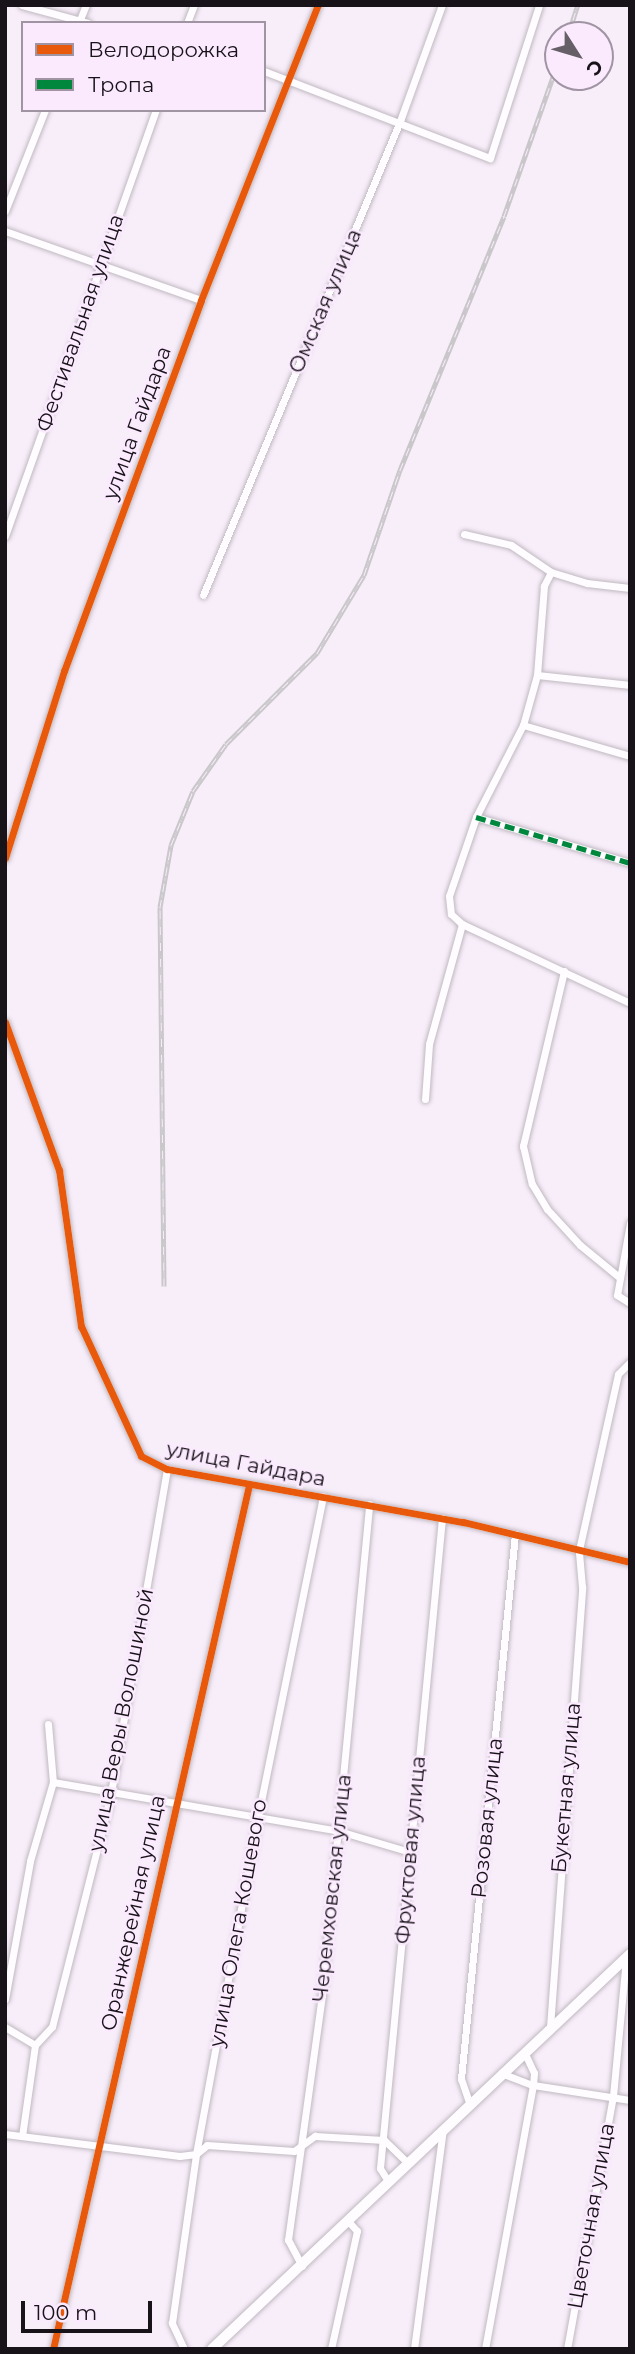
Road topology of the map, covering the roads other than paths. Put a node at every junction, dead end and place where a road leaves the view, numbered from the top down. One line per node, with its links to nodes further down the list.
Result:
1 (22, 5): 5 (street)
2 (318, 5): 7 (street, улица Гайдара)
3 (442, 5): 10 (street, Омская улица)
4 (539, 5): 10 (street)
5 (78, 21)
6 (266, 72): 7 (street)
7 (292, 78): 10 (street); 14 (street, улица Гайдара)
8 (43, 112): 11 (street)
9 (155, 112): 13 (street, Фестивальная улица)
10 (400, 121): 19 (street, Омская улица)
11 (5, 211)
12 (5, 230): 13 (street)
13 (101, 261): 14 (street); 16 (street, Фестивальная улица)
14 (201, 300): 25 (street, улица Гайдара)
15 (464, 534): 17 (street)
16 (5, 536)
17 (551, 572): 18 (street); 20 (street)
18 (630, 588)
19 (204, 595)
20 (537, 675): 21 (street); 22 (street)
21 (630, 685)
22 (523, 725): 23 (street); 24 (street)
23 (630, 756)
24 (476, 817): 26 (street); 27 (street)
25 (5, 858)
26 (630, 863)
27 (462, 924): 28 (street); 31 (street)
28 (564, 971): 29 (street); 33 (street)
29 (630, 1003)
30 (5, 1023): 36 (street, улица Гайдара)
31 (425, 1099)
32 (630, 1223): 33 (street)
33 (619, 1277): 34 (street)
34 (630, 1303)
35 (630, 1362): 42 (street, Букетная улица)
36 (167, 1469): 37 (street, улица Гайдара); 46 (street, улица Веры Волошиной)
37 (249, 1485): 38 (street, улица Гайдара); 47 (street, Оранжерейная улица)
38 (323, 1497): 39 (street, улица Гайдара); 48 (street, улица Олега Кошевого)
39 (369, 1504): 40 (street, улица Гайдара); 49 (street, Черемховская улица)
40 (442, 1518): 41 (street, улица Гайдара); 50 (street, Фруктовая улица)
41 (514, 1534): 42 (street, улица Гайдара); 61 (street, Розовая улица)
42 (579, 1550): 43 (street, улица Гайдара); 54 (street, Букетная улица)
43 (630, 1562)
44 (48, 1724): 45 (street)
45 (53, 1782): 46 (street); 52 (street)
46 (111, 1793): 47 (street); 55 (street, улица Веры Волошиной)
47 (174, 1805): 48 (street); 67 (street, Оранжерейная улица)
48 (258, 1816): 49 (street); 68 (street, улица Олега Кошевого)
49 (339, 1831): 50 (street); 66 (street, Черемховская улица)
50 (410, 1852): 65 (street, Фруктовая улица)
51 (628, 1956): 54 (main road); 59 (street, Цветочная улица)
52 (5, 1999)
53 (5, 2027): 55 (street)
54 (551, 2027): 56 (main road)
55 (35, 2045): 64 (street)
56 (523, 2051): 57 (main road); 58 (street)
57 (500, 2072): 58 (street); 61 (main road)
58 (533, 2085): 59 (street); 78 (street)
59 (613, 2096): 60 (street); 79 (street, Цветочная улица)
60 (630, 2100)
61 (469, 2102): 62 (main road)
62 (443, 2126): 69 (main road); 77 (street)
63 (5, 2134): 64 (street)
64 (22, 2136): 67 (street)
65 (384, 2140): 66 (street); 69 (street); 70 (street, Фруктовая улица)
66 (302, 2146): 68 (street); 72 (street, Черемховская улица)
67 (100, 2147): 68 (street); 73 (street, Оранжерейная улица)
68 (196, 2154): 74 (street, улица Олега Кошевого)
69 (407, 2162): 70 (main road)
70 (387, 2181): 71 (main road)
71 (346, 2220): 72 (main road); 76 (street)
72 (302, 2266): 75 (main road)
73 (53, 2349)
74 (184, 2349)
75 (212, 2349)
76 (331, 2349)
77 (414, 2349)
78 (485, 2349)
79 (567, 2349)

